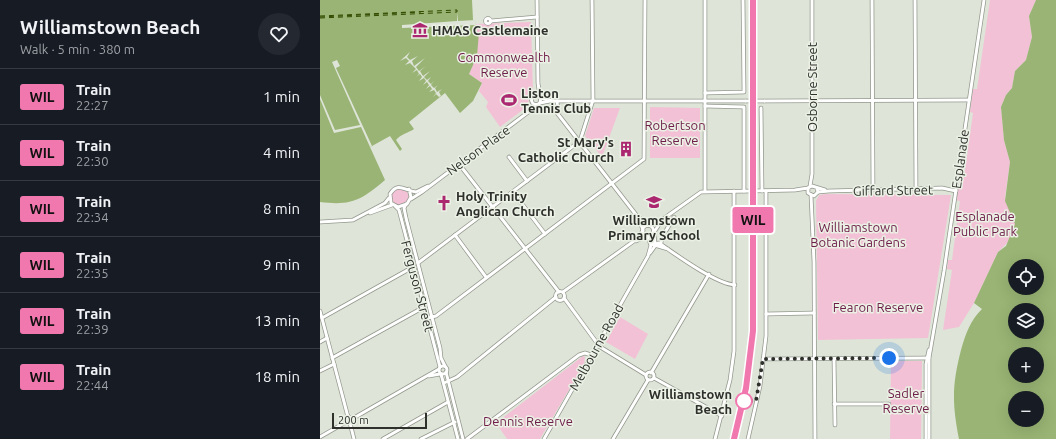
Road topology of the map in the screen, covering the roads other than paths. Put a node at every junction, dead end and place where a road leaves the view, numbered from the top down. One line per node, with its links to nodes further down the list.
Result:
1 (537, 0): 10 (street)
2 (592, 0): 16 (street)
3 (645, 0): 19 (street)
4 (705, 0): 13 (street)
5 (743, 0): 13 (street)
6 (812, 0): 21 (street, Osborne Street)
7 (872, 0): 22 (street)
8 (915, 0): 23 (street)
9 (984, 0): 17 (street, Esplanade)
10 (538, 17): 11 (street); 12 (street)
11 (491, 20)
12 (538, 82): 14 (street); 15 (street)
13 (705, 93): 20 (street)
14 (540, 98): 15 (street); 18 (street); 24 (street)
15 (532, 99): 24 (street); 27 (street)
16 (593, 100): 18 (street); 19 (street); 28 (street)
17 (969, 100): 23 (street); 42 (street, Esplanade)
18 (554, 101): 24 (street); 28 (street)
19 (645, 101): 20 (street); 32 (street)
20 (705, 101): 21 (street, bridge); 25 (street)
21 (812, 101): 22 (street); 34 (street, Osborne Street)
22 (872, 101): 23 (street); 38 (street)
23 (916, 101): 36 (street)
24 (539, 104): 27 (street, Nelson Place)
25 (705, 106): 40 (street); 44 (street)
26 (761, 108): 41 (street)
27 (525, 115): 30 (street, Nelson Place)
28 (580, 141): 31 (street); 32 (street)
29 (509, 157): 31 (street)
30 (459, 164): 33 (street, Nelson Place); 50 (street)
31 (527, 181): 43 (street)
32 (612, 183): 52 (street); 59 (street)
33 (431, 184): 35 (street, Nelson Place); 47 (street, Nelson Place)
34 (814, 188): 37 (street, Giffard Street); 38 (street, Giffard Street); 45 (street); 45 (street, Osborne Street)
35 (409, 189): 46 (street); 47 (street)
36 (916, 189): 38 (street, Giffard Street); 42 (street, Giffard Street)
37 (795, 190): 41 (street, Giffard Street); 45 (street, Giffard Street)
38 (873, 190)
39 (734, 191): 40 (street, Giffard Street); 44 (street, Giffard Street); 71 (street)
40 (744, 191): 41 (street, Giffard Street)
41 (764, 191): 76 (street)
42 (956, 191): 85 (street, Esplanade)
43 (513, 192): 50 (street); 59 (street)
44 (705, 192): 54 (street)
45 (811, 195): 75 (street)
46 (389, 196): 49 (street); 51 (street)
47 (411, 199): 48 (street)
48 (406, 204): 49 (street); 67 (street, Ferguson Street)
49 (394, 206): 51 (street); 68 (street, Ferguson Street)
50 (492, 207): 60 (street); 66 (street)
51 (367, 214): 55 (street)
52 (637, 216): 56 (street); 57 (street)
53 (674, 216): 65 (street)
54 (663, 219): 56 (street); 58 (street)
55 (320, 222)
56 (649, 225): 57 (street); 58 (street)
57 (643, 231): 61 (street); 62 (street)
58 (654, 232): 61 (street); 63 (street)
59 (545, 234): 66 (street)
60 (454, 235): 67 (street); 70 (street)
61 (647, 236): 62 (street); 64 (street)
62 (634, 241): 72 (street)
63 (655, 242): 64 (street); 65 (street)
64 (653, 245): 65 (street); 82 (street, Melbourne Road)
65 (660, 245): 69 (street)
66 (525, 249): 70 (street); 72 (street)
67 (418, 263): 77 (street, Ferguson Street)
68 (413, 267): 73 (street, Ferguson Street); 78 (street)
69 (709, 274): 71 (street); 94 (street)
70 (486, 277): 77 (street)
71 (734, 285): 105 (street)
72 (560, 296): 82 (street); 100 (street)
73 (424, 307): 79 (street, Ferguson Street); 84 (street)
74 (320, 311): 78 (street)
75 (814, 313): 76 (street); 87 (street)
76 (766, 314): 86 (street)
77 (432, 317): 79 (street); 90 (street, Ferguson Street)
78 (322, 318): 80 (street)
79 (427, 318): 91 (street, Ferguson Street)
80 (327, 338): 81 (street); 84 (street)
81 (320, 342)
82 (597, 344): 83 (street, Melbourne Road); 96 (street)
83 (591, 355): 117 (street); 118 (street, Melbourne Road)
84 (332, 358): 89 (street)
85 (928, 358): 88 (street); 123 (street, Esplanade)
86 (763, 359): 87 (street); 121 (street)
87 (814, 359): 88 (street); 122 (street)
88 (834, 359): 103 (street)
89 (334, 364): 92 (street); 106 (street)
90 (444, 366): 91 (street); 93 (street, Ferguson Street)
91 (439, 368): 95 (street, Ferguson Street); 97 (street)
92 (320, 371)
93 (446, 372): 95 (street); 100 (street)
94 (651, 373): 96 (street); 98 (street)
95 (441, 374): 97 (street); 101 (street)
96 (646, 375): 99 (street)
97 (427, 376): 106 (street)
98 (654, 378): 99 (street); 105 (street)
99 (648, 380): 119 (street)
100 (448, 381): 101 (street); 107 (street)
101 (444, 383): 102 (street)
102 (448, 402): 109 (street); 113 (street)
103 (834, 404): 104 (street); 110 (street)
104 (888, 404)
105 (722, 416): 120 (street)
106 (350, 418): 108 (street)
107 (459, 421): 109 (street); 116 (street)
108 (348, 422): 111 (street); 112 (street)
109 (454, 422): 114 (street); 115 (street)
110 (835, 425)
111 (320, 437)
112 (354, 439)
113 (383, 439)
114 (421, 439)
115 (458, 439)
116 (463, 439)
117 (468, 439)
118 (544, 439)
119 (613, 439)
120 (716, 439)
121 (749, 439)
122 (815, 439)
123 (928, 439)

